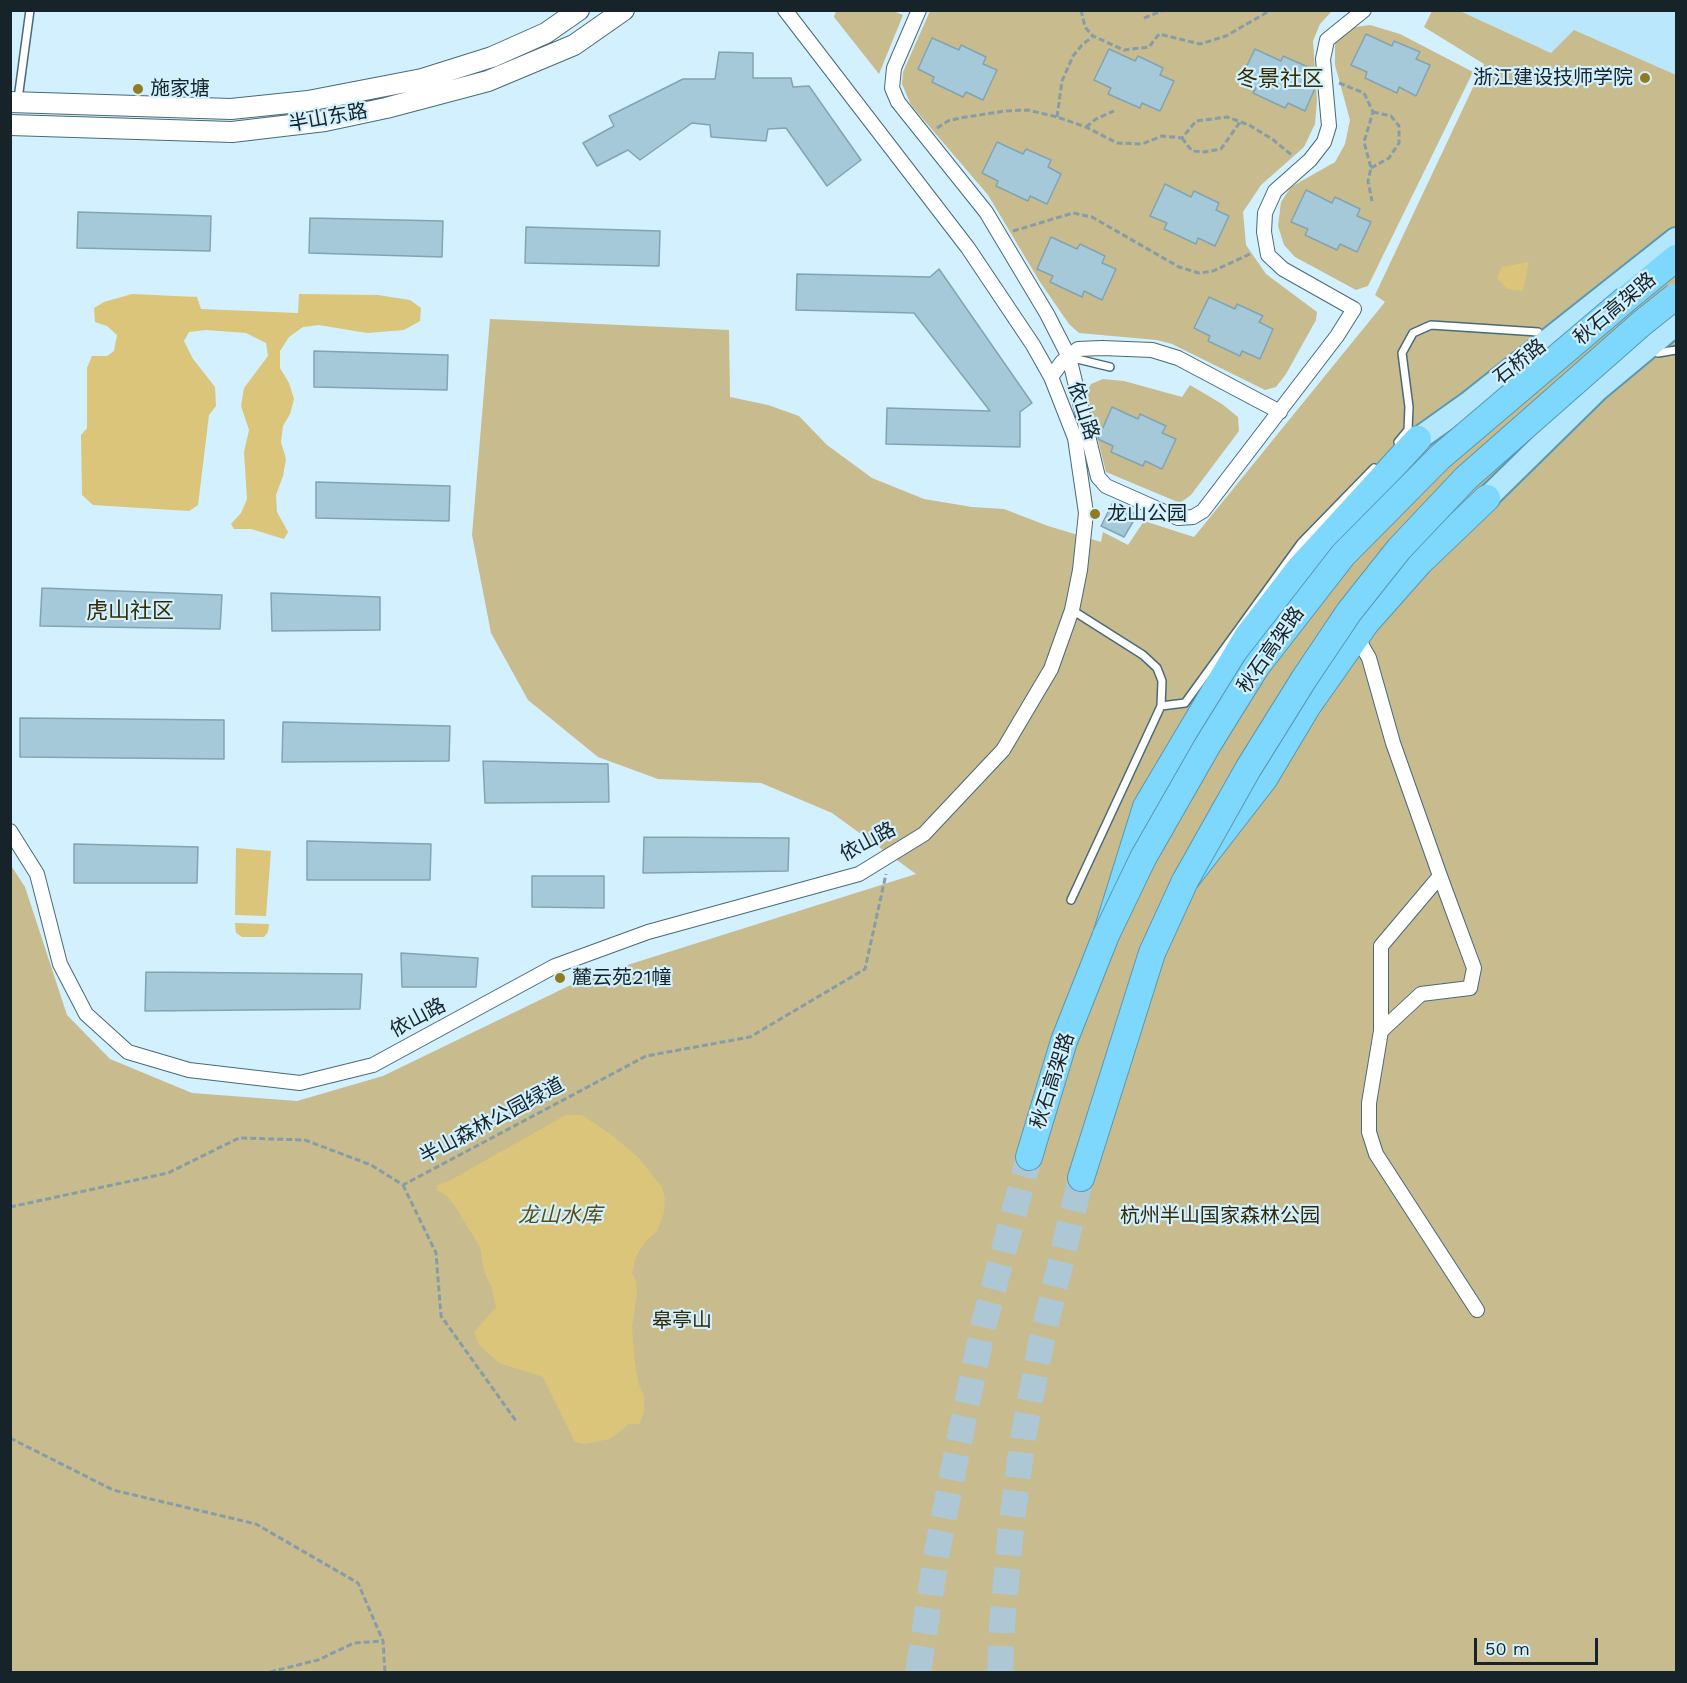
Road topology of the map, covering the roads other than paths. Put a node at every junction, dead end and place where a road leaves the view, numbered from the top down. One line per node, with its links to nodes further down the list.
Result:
1 (30, 10): 7 (lane)
2 (579, 10): 7 (main road, 半山东路)
3 (624, 10): 8 (main road, 半山东路)
4 (785, 10): 18 (street, 依山路)
5 (919, 10): 16 (street)
6 (1364, 10): 19 (street)
7 (14, 102)
8 (10, 125)
9 (1677, 239): 20 (main road, 石桥路)
10 (1677, 258): 30 (highway, 秋石高架路, bridge)
11 (1677, 296): 28 (highway, 秋石高架路, bridge)
12 (1677, 324): 22 (main road)
13 (1538, 332): 20 (lane)
14 (1677, 350): 15 (lane)
15 (1658, 353)
16 (1068, 357): 17 (lane); 18 (street); 19 (street); 19 (street)
17 (1110, 367)
18 (1052, 377): 23 (street, 依山路)
19 (1280, 412)
20 (1406, 443): 30 (highway, bridge)
21 (1379, 463): 25 (lane)
22 (1487, 498): 24 (highway)
23 (1072, 610): 25 (lane); 26 (street, 依山路)
24 (1357, 636): 27 (street); 28 (highway, bridge)
25 (1161, 705): 29 (lane)
26 (10, 831)
27 (1440, 876): 31 (street); 31 (street)
28 (1185, 881): 33 (highway, 秋石高架路)
29 (1071, 900)
30 (1106, 935): 32 (highway, 秋石高架路)
31 (1381, 1031): 34 (street)
32 (1029, 1157)
33 (1082, 1178)
34 (1477, 1310)

